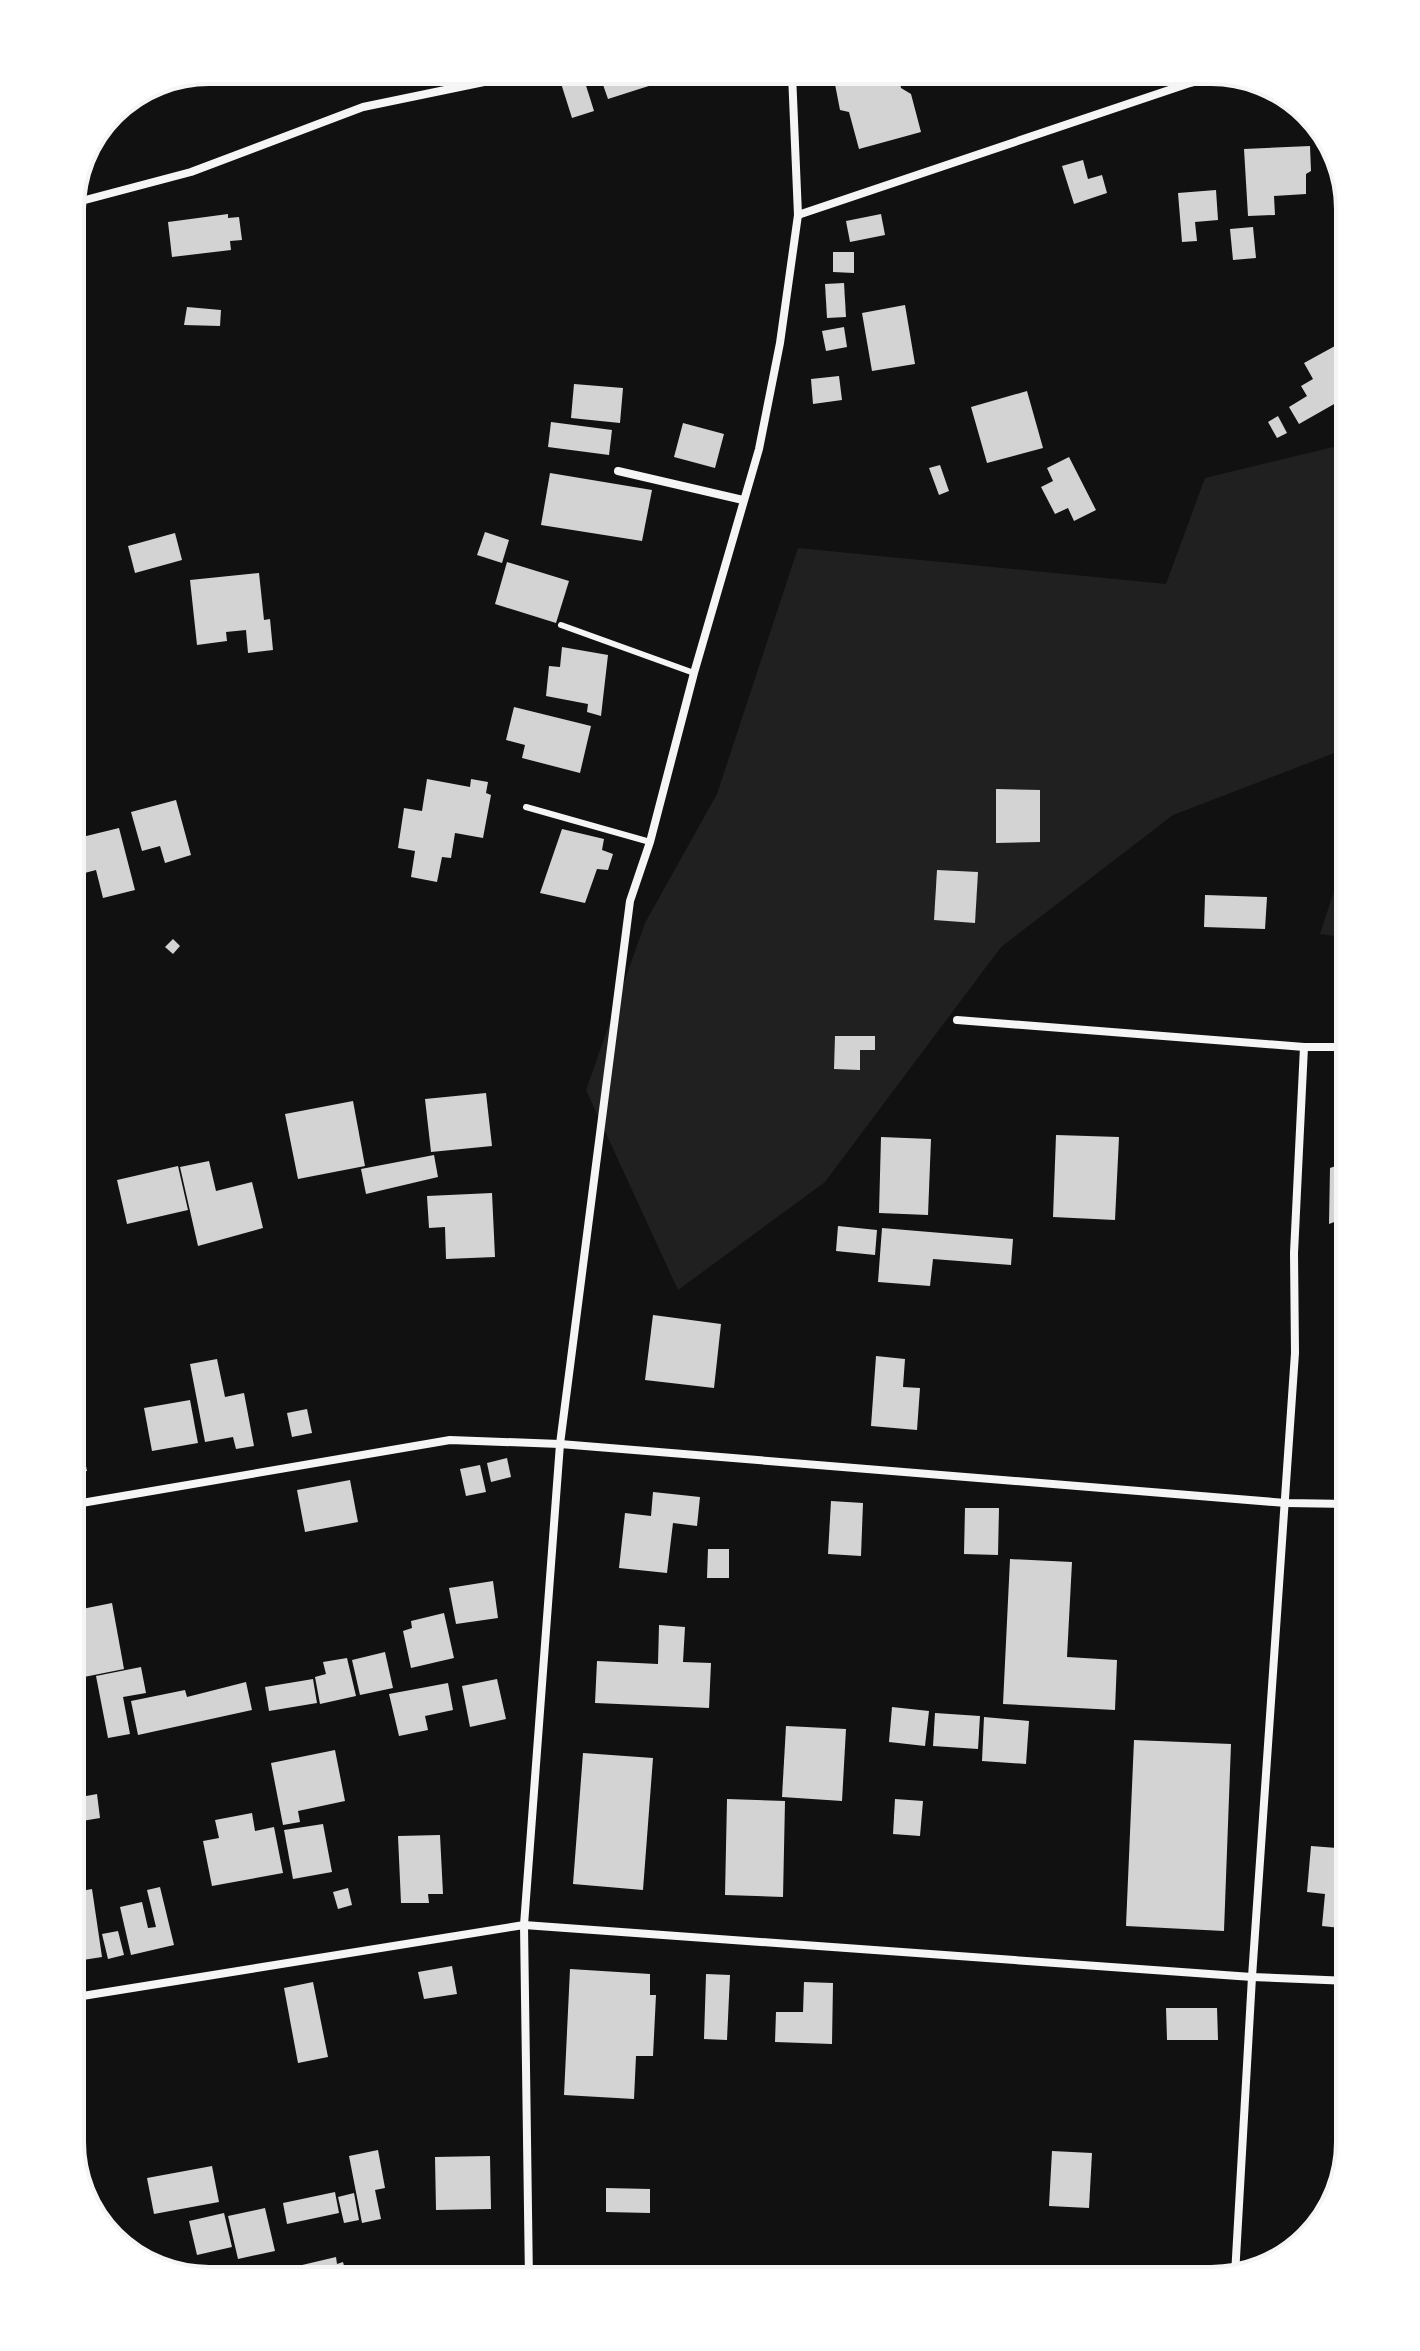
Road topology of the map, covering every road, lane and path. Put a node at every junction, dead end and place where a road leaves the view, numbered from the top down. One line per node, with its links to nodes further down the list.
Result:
1 (474, 84): 4 (street)
2 (792, 84): 5 (street)
3 (1187, 84): 5 (street)
4 (84, 200)
5 (798, 215): 7 (street)
6 (618, 471): 7 (street)
7 (743, 500): 9 (street)
8 (561, 625): 9 (lane)
9 (694, 673): 11 (street)
10 (526, 807): 11 (lane)
11 (650, 842): 15 (street)
12 (957, 1020): 13 (street)
13 (1304, 1047): 14 (street); 17 (street)
14 (1336, 1047)
15 (560, 1444): 16 (street); 17 (street); 19 (street)
16 (84, 1503)
17 (1286, 1503): 18 (street); 20 (street)
18 (1336, 1504)
19 (524, 1925): 20 (street); 22 (street); 24 (street)
20 (1252, 1977): 21 (street); 23 (street)
21 (1336, 1980)
22 (84, 1996)
23 (1236, 2265)
24 (529, 2267)

